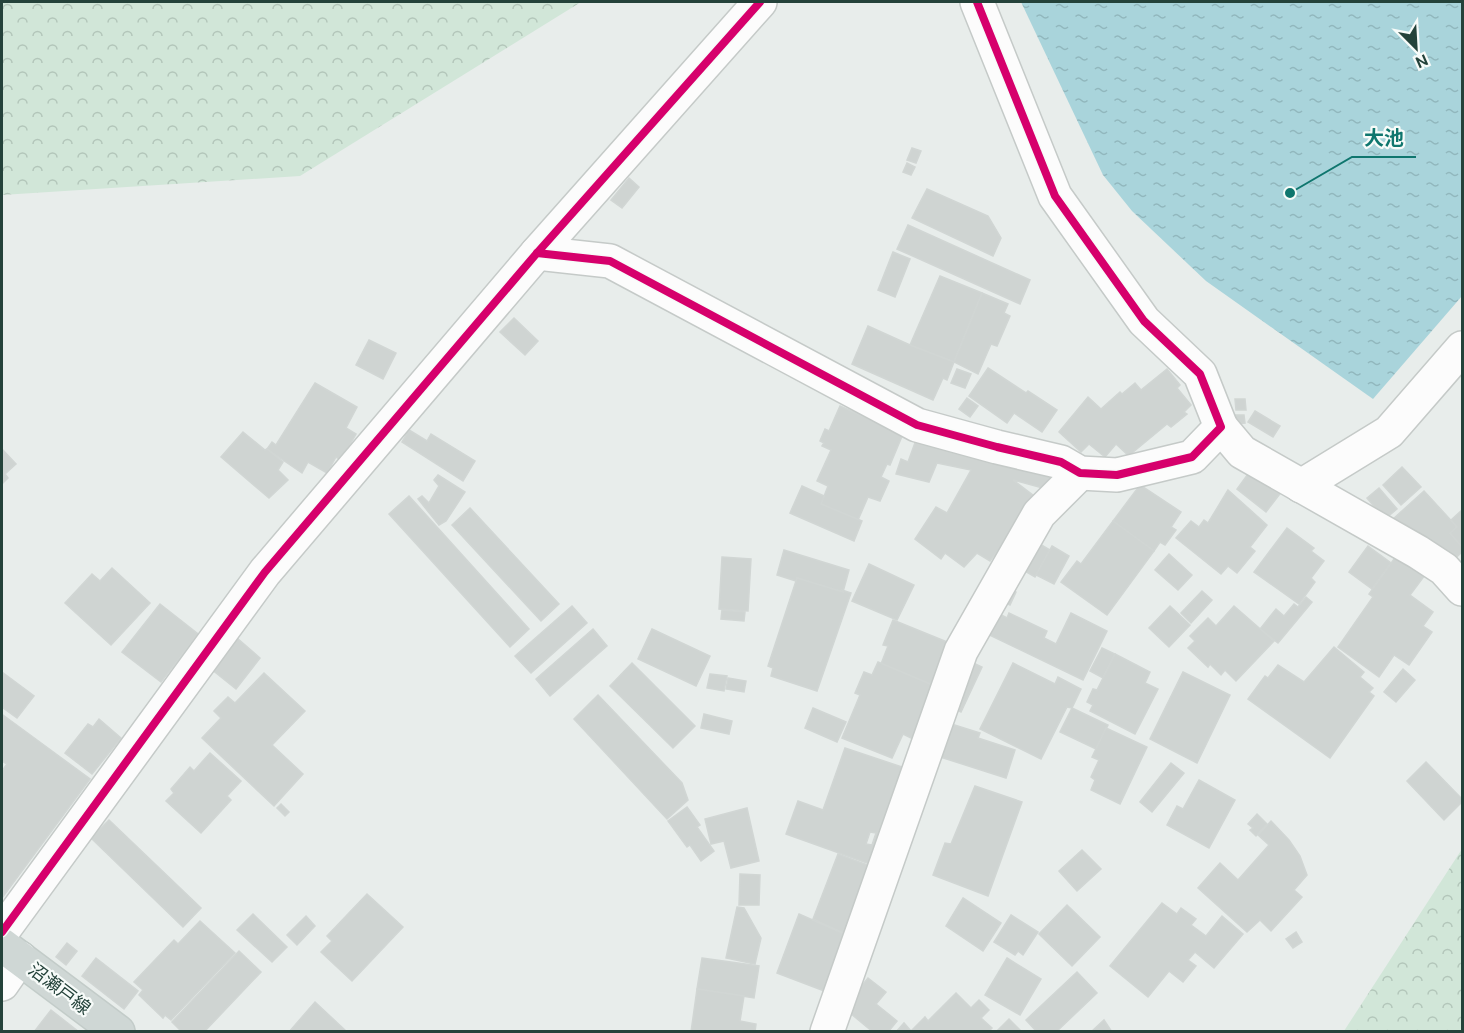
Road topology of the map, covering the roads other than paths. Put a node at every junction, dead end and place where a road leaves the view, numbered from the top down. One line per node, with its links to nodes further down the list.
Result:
1 (760, 2): 3 (street)
2 (977, 2): 5 (street)
3 (537, 253): 6 (street); 9 (street)
4 (1462, 348): 7 (street)
5 (1221, 427): 6 (street); 7 (street)
6 (1080, 473): 12 (street)
7 (1301, 486): 8 (street)
8 (1462, 589)
9 (2, 932)
10 (8, 962): 11 (main road, 沼瀬戸線)
11 (118, 1032)
12 (826, 1032)

